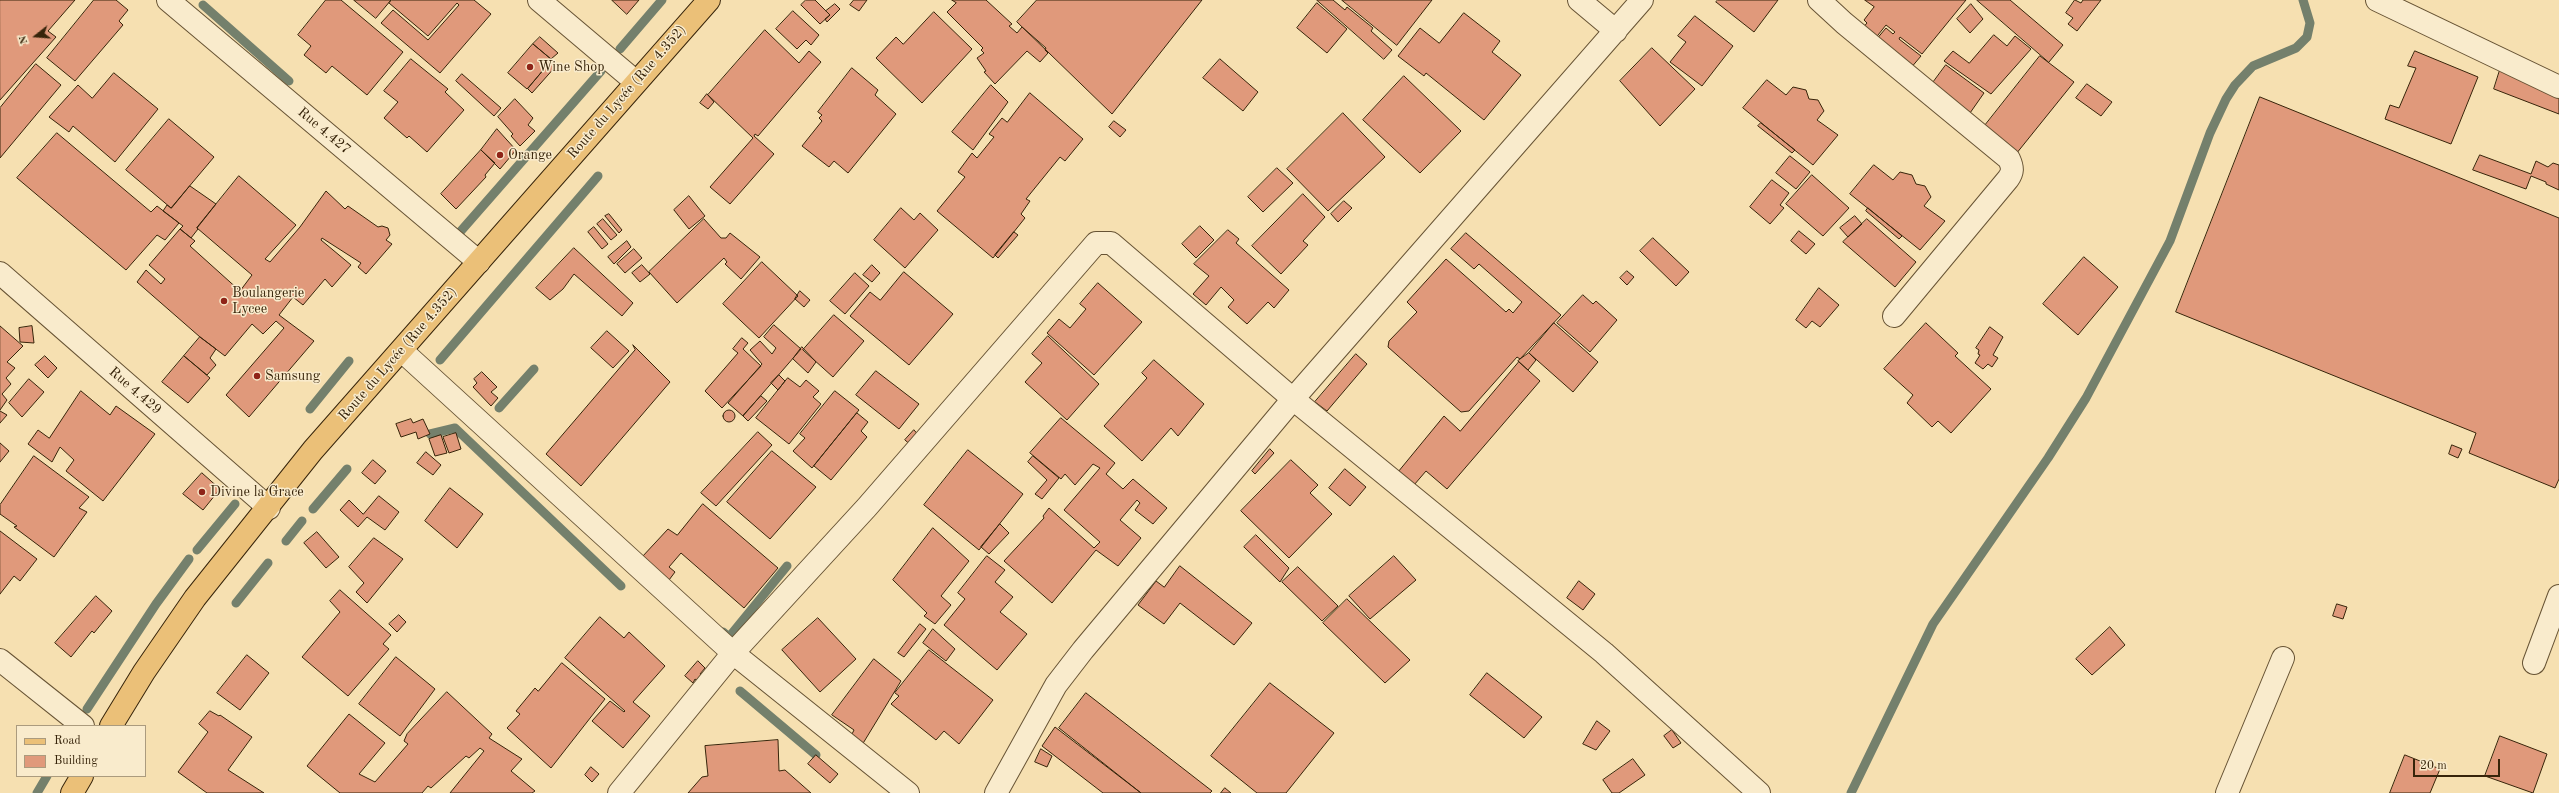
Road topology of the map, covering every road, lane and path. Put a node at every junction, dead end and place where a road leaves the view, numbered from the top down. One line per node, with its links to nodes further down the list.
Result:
1 (168, 0): 11 (street, Rue 4.427)
2 (539, 0): 9 (street)
3 (708, 0): 9 (main road, Route du Lycée (Rue 4.352))
4 (1580, 0): 8 (street)
5 (1642, 0): 8 (street)
6 (1819, 0): 13 (street)
7 (2376, 0): 10 (street)
8 (1616, 31): 15 (street)
9 (636, 82): 11 (main road, Route du Lycée (Rue 4.352))
10 (2559, 87)
11 (479, 262): 14 (main road, Route du Lycée (Rue 4.352))
12 (0, 273): 16 (street, Rue 4.429)
13 (1894, 316)
14 (402, 351): 16 (main road, Route du Lycée (Rue 4.352)); 18 (street)
15 (1293, 398): 18 (street); 28 (street); 29 (street)
16 (269, 508): 23 (main road, Route du Lycée (Rue 4.352))
17 (2559, 596): 21 (street)
18 (733, 653): 26 (street); 27 (street)
19 (2283, 658): 30 (street)
20 (0, 660): 22 (street)
21 (2534, 663)
22 (82, 725)
23 (112, 725)
24 (81, 777): 25 (main road)
25 (72, 793)
26 (619, 793)
27 (908, 793)
28 (996, 793)
29 (1758, 793)
30 (2227, 793)

